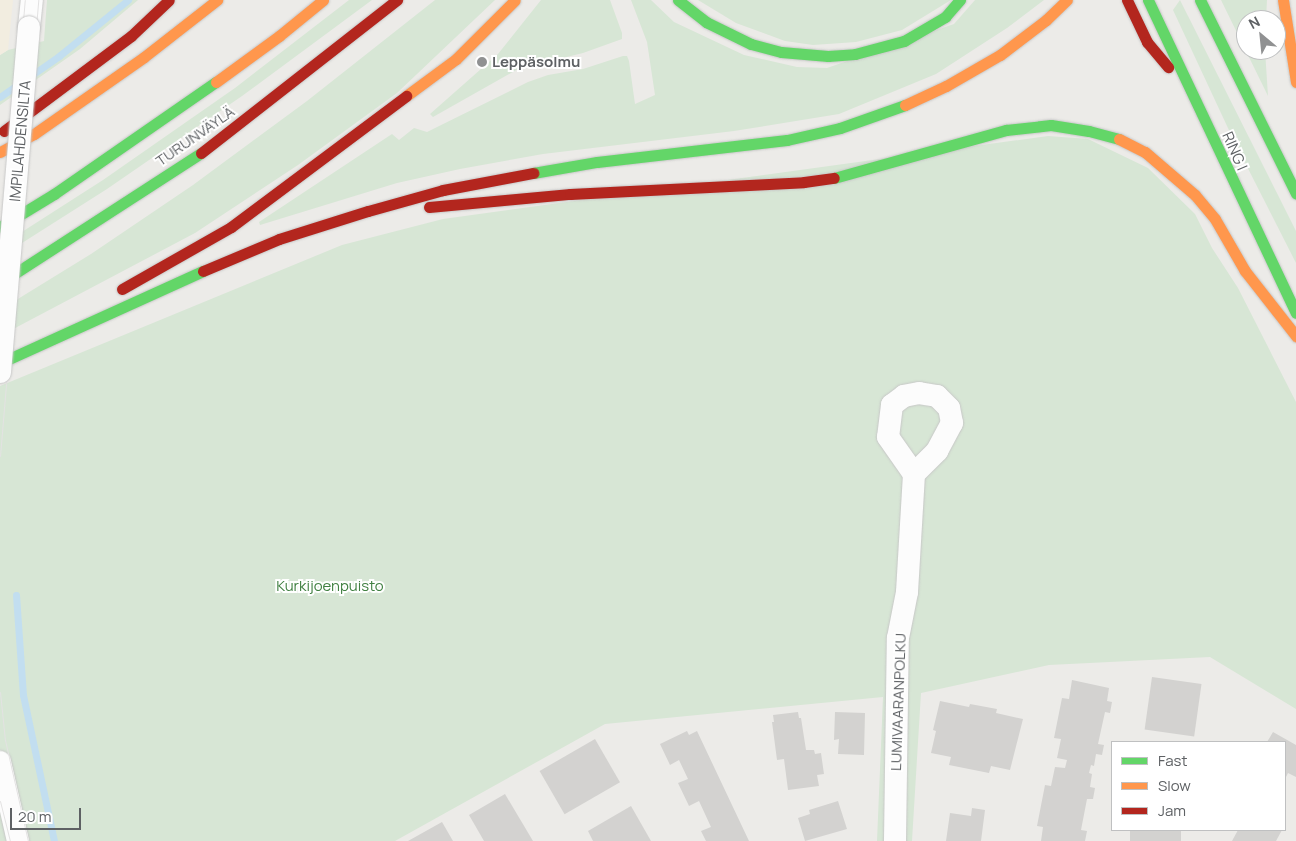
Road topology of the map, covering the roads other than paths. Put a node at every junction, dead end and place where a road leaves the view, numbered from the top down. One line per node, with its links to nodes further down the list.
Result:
1 (32, 0): 28 (street, IMPILAHDENSILTA, bridge)
2 (169, 0): 16 (highway)
3 (217, 0): 17 (highway)
4 (323, 0): 20 (highway)
5 (398, 0): 21 (highway, TURUNVÄYLÄ)
6 (515, 0): 22 (highway)
7 (678, 0): 8 (highway)
8 (960, 0)
9 (1067, 0): 19 (highway)
10 (1127, 0): 15 (highway)
11 (1148, 0): 15 (highway, RING I)
12 (1200, 0): 18 (highway)
13 (1283, 0): 14 (highway)
14 (1296, 82)
15 (1197, 103): 24 (highway, RING I)
16 (0, 134)
17 (0, 152)
18 (1296, 193)
19 (368, 211): 25 (highway); 26 (highway)
20 (0, 227)
21 (0, 283)
22 (108, 297)
23 (84, 311): 26 (highway)
24 (1296, 312)
25 (1296, 336)
26 (29, 350): 27 (highway)
27 (0, 363)
28 (0, 372)
29 (914, 474): 32 (street, LUMIVAARANPOLKU)
30 (0, 762): 31 (street)
31 (18, 841)
32 (895, 841)

